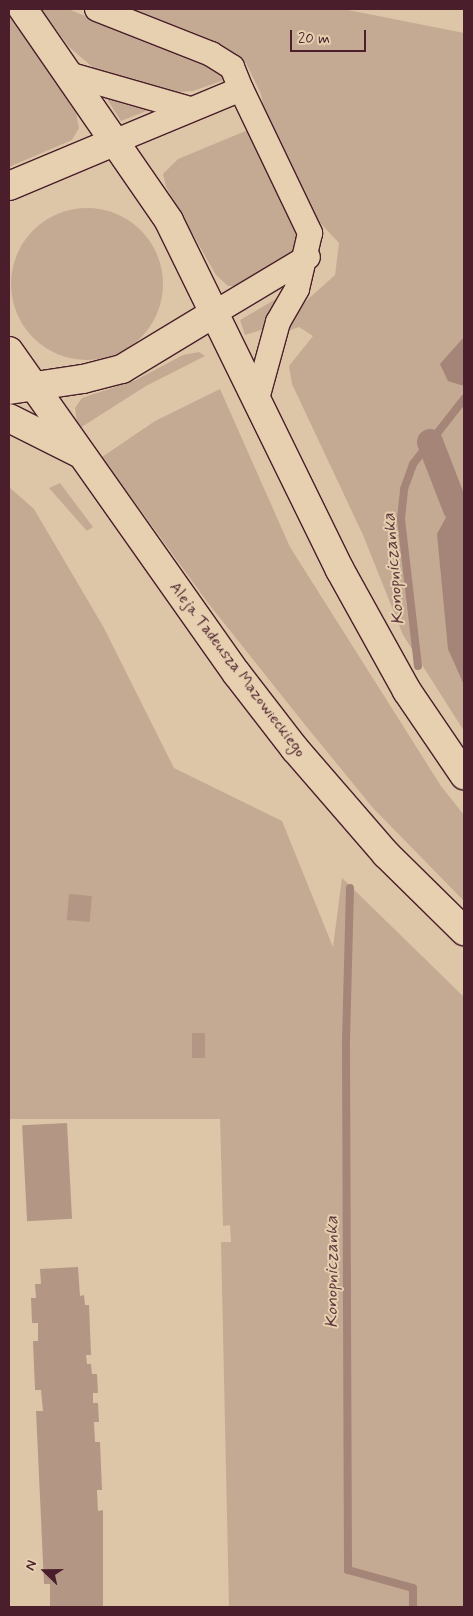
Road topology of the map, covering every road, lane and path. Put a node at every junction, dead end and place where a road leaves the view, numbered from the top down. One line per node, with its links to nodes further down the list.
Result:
1 (23, 9): 3 (main road)
2 (97, 9): 4 (street)
3 (68, 74): 5 (street); 6 (main road)
4 (241, 90): 5 (street); 8 (street)
5 (190, 109): 6 (street)
6 (116, 141): 7 (main road); 9 (main road)
7 (9, 186)
8 (308, 257): 9 (street); 12 (street)
9 (216, 312): 11 (main road); 12 (main road)
10 (9, 350): 11 (main road, Aleja Tadeusza Mazowieckiego)
11 (22, 388): 14 (main road, Aleja Tadeusza Mazowieckiego)
12 (257, 399): 15 (main road)
13 (9, 418): 14 (main road)
14 (82, 455): 16 (main road, Aleja Tadeusza Mazowieckiego)
15 (464, 775)
16 (464, 931)

